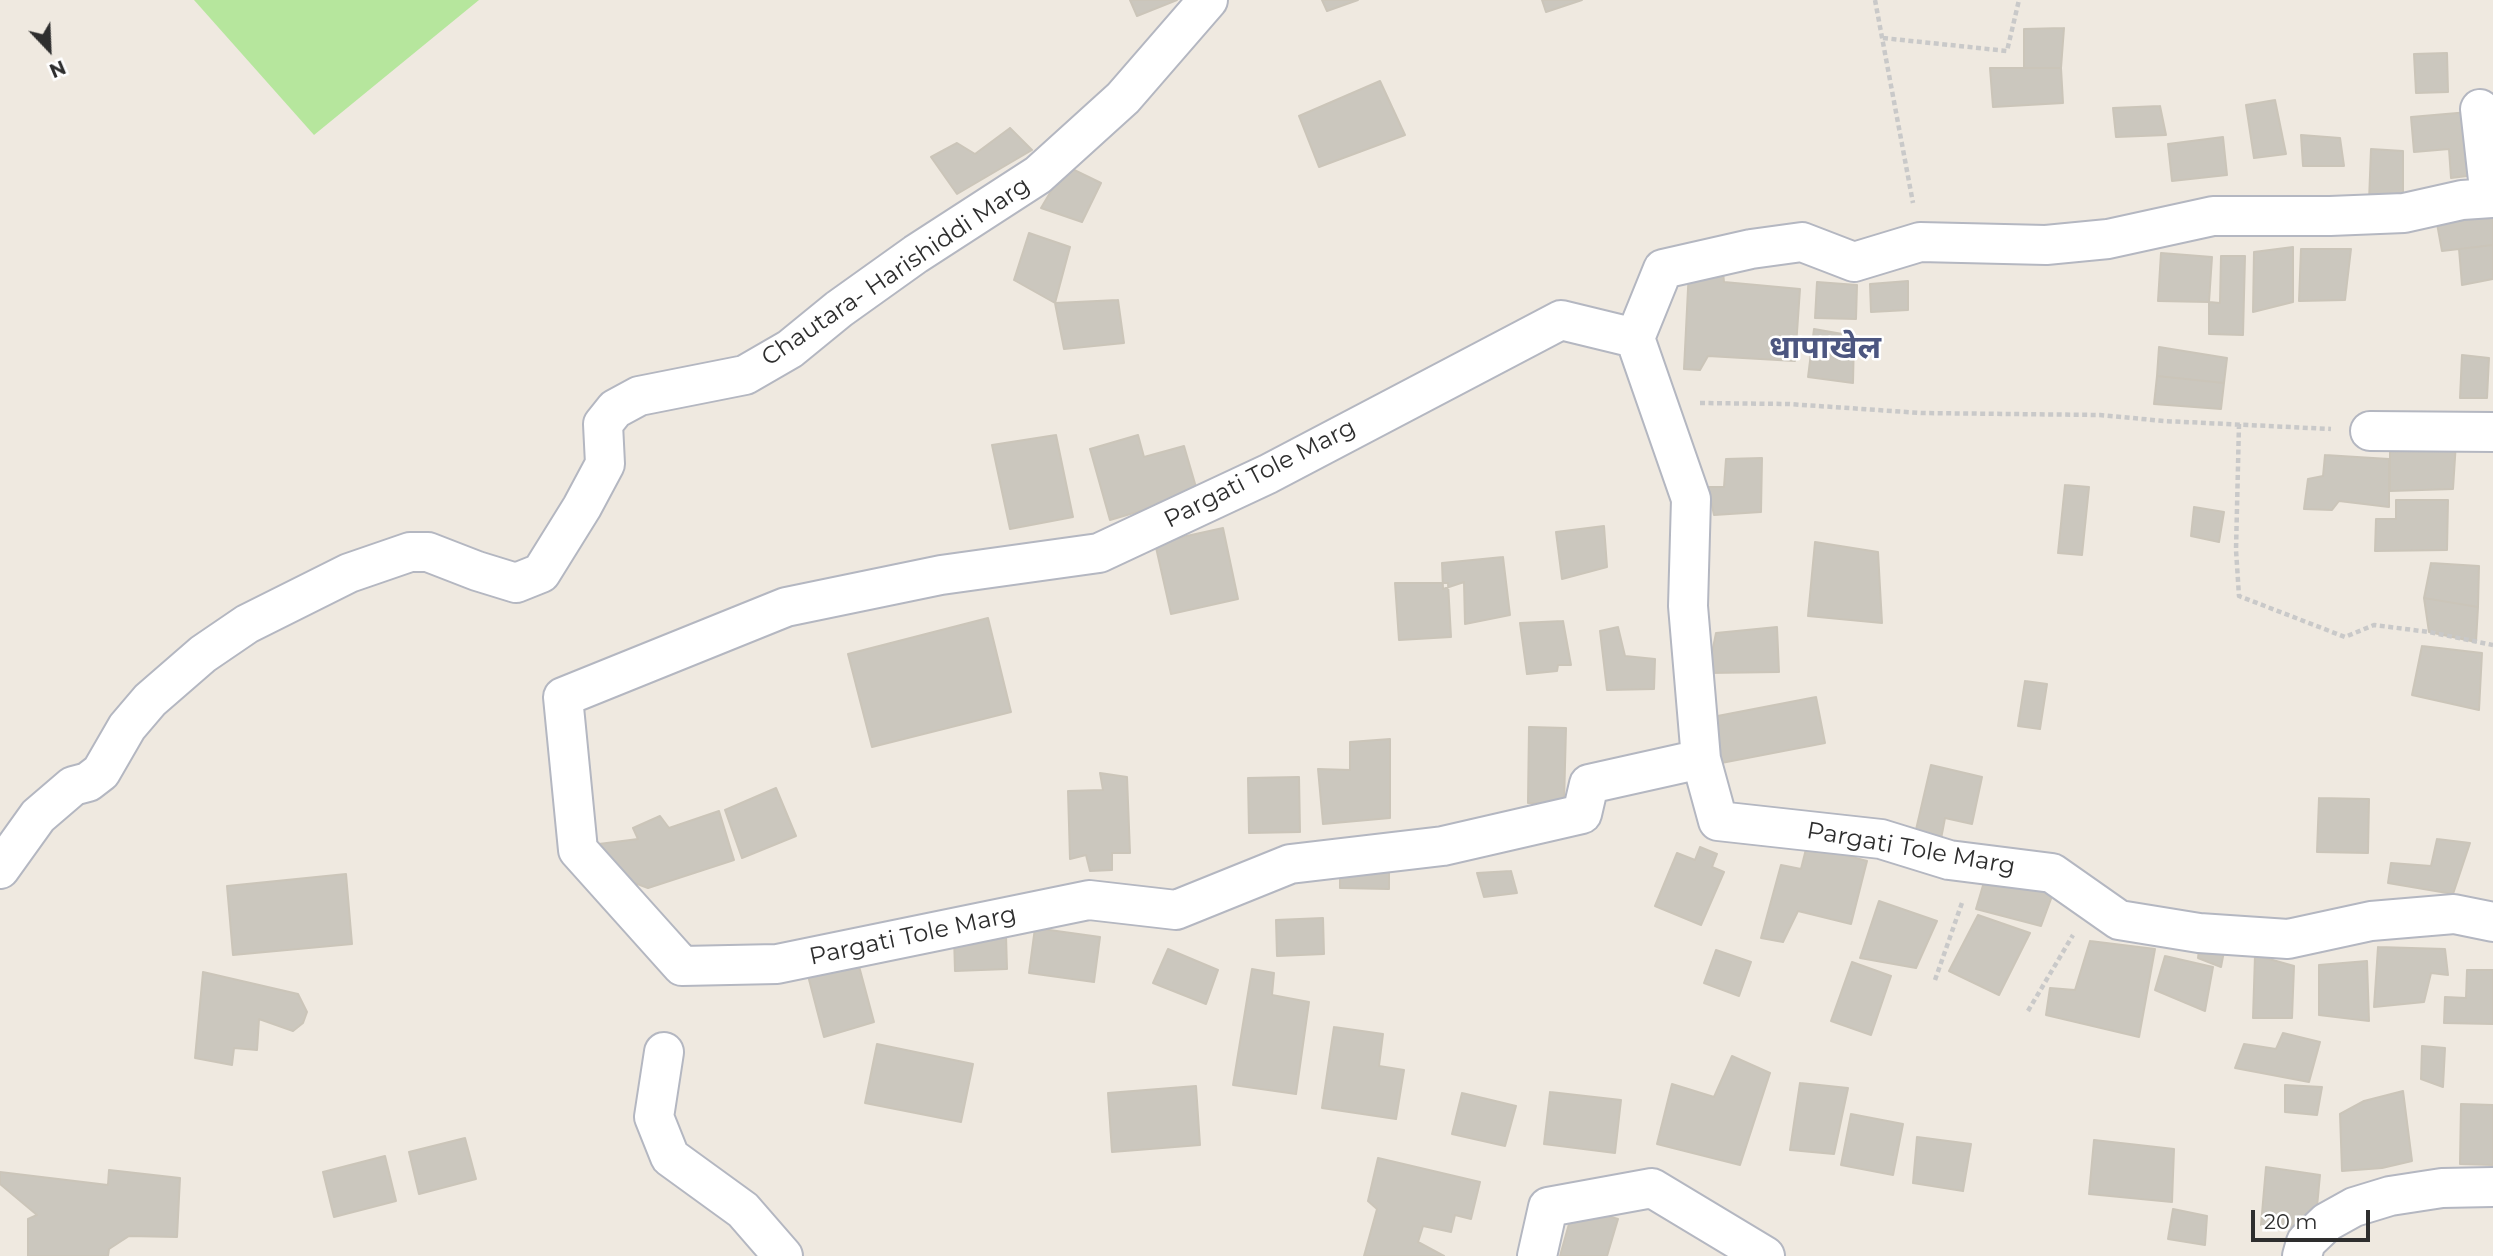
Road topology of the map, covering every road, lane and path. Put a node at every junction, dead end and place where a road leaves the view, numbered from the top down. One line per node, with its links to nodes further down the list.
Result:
1 (1208, 0): 16 (street, Chautara- Harishiddi Marg)
2 (1875, 0): 4 (path)
3 (2019, 0): 4 (path)
4 (1883, 38): 7 (path)
5 (2480, 109): 6 (street)
6 (2492, 198): 7 (street)
7 (1920, 242): 8 (street)
8 (1635, 338): 9 (street); 14 (street, Pargati Tole Marg)
9 (1657, 402): 10 (path); 14 (street)
10 (2239, 424): 11 (path); 13 (path)
11 (2370, 431): 12 (street)
12 (2493, 432)
13 (2493, 645)
14 (1701, 759): 15 (street, Pargati Tole Marg)
15 (1976, 863): 17 (street, Pargati Tole Marg); 19 (path)
16 (0, 869)
17 (2093, 901): 18 (street, Pargati Tole Marg); 20 (path)
18 (2493, 922)
19 (1935, 980)
20 (2028, 1011)
21 (664, 1052): 23 (street)
22 (2493, 1187): 26 (street)
23 (783, 1256)
24 (1537, 1256): 25 (street)
25 (1765, 1256)
26 (2302, 1256)

